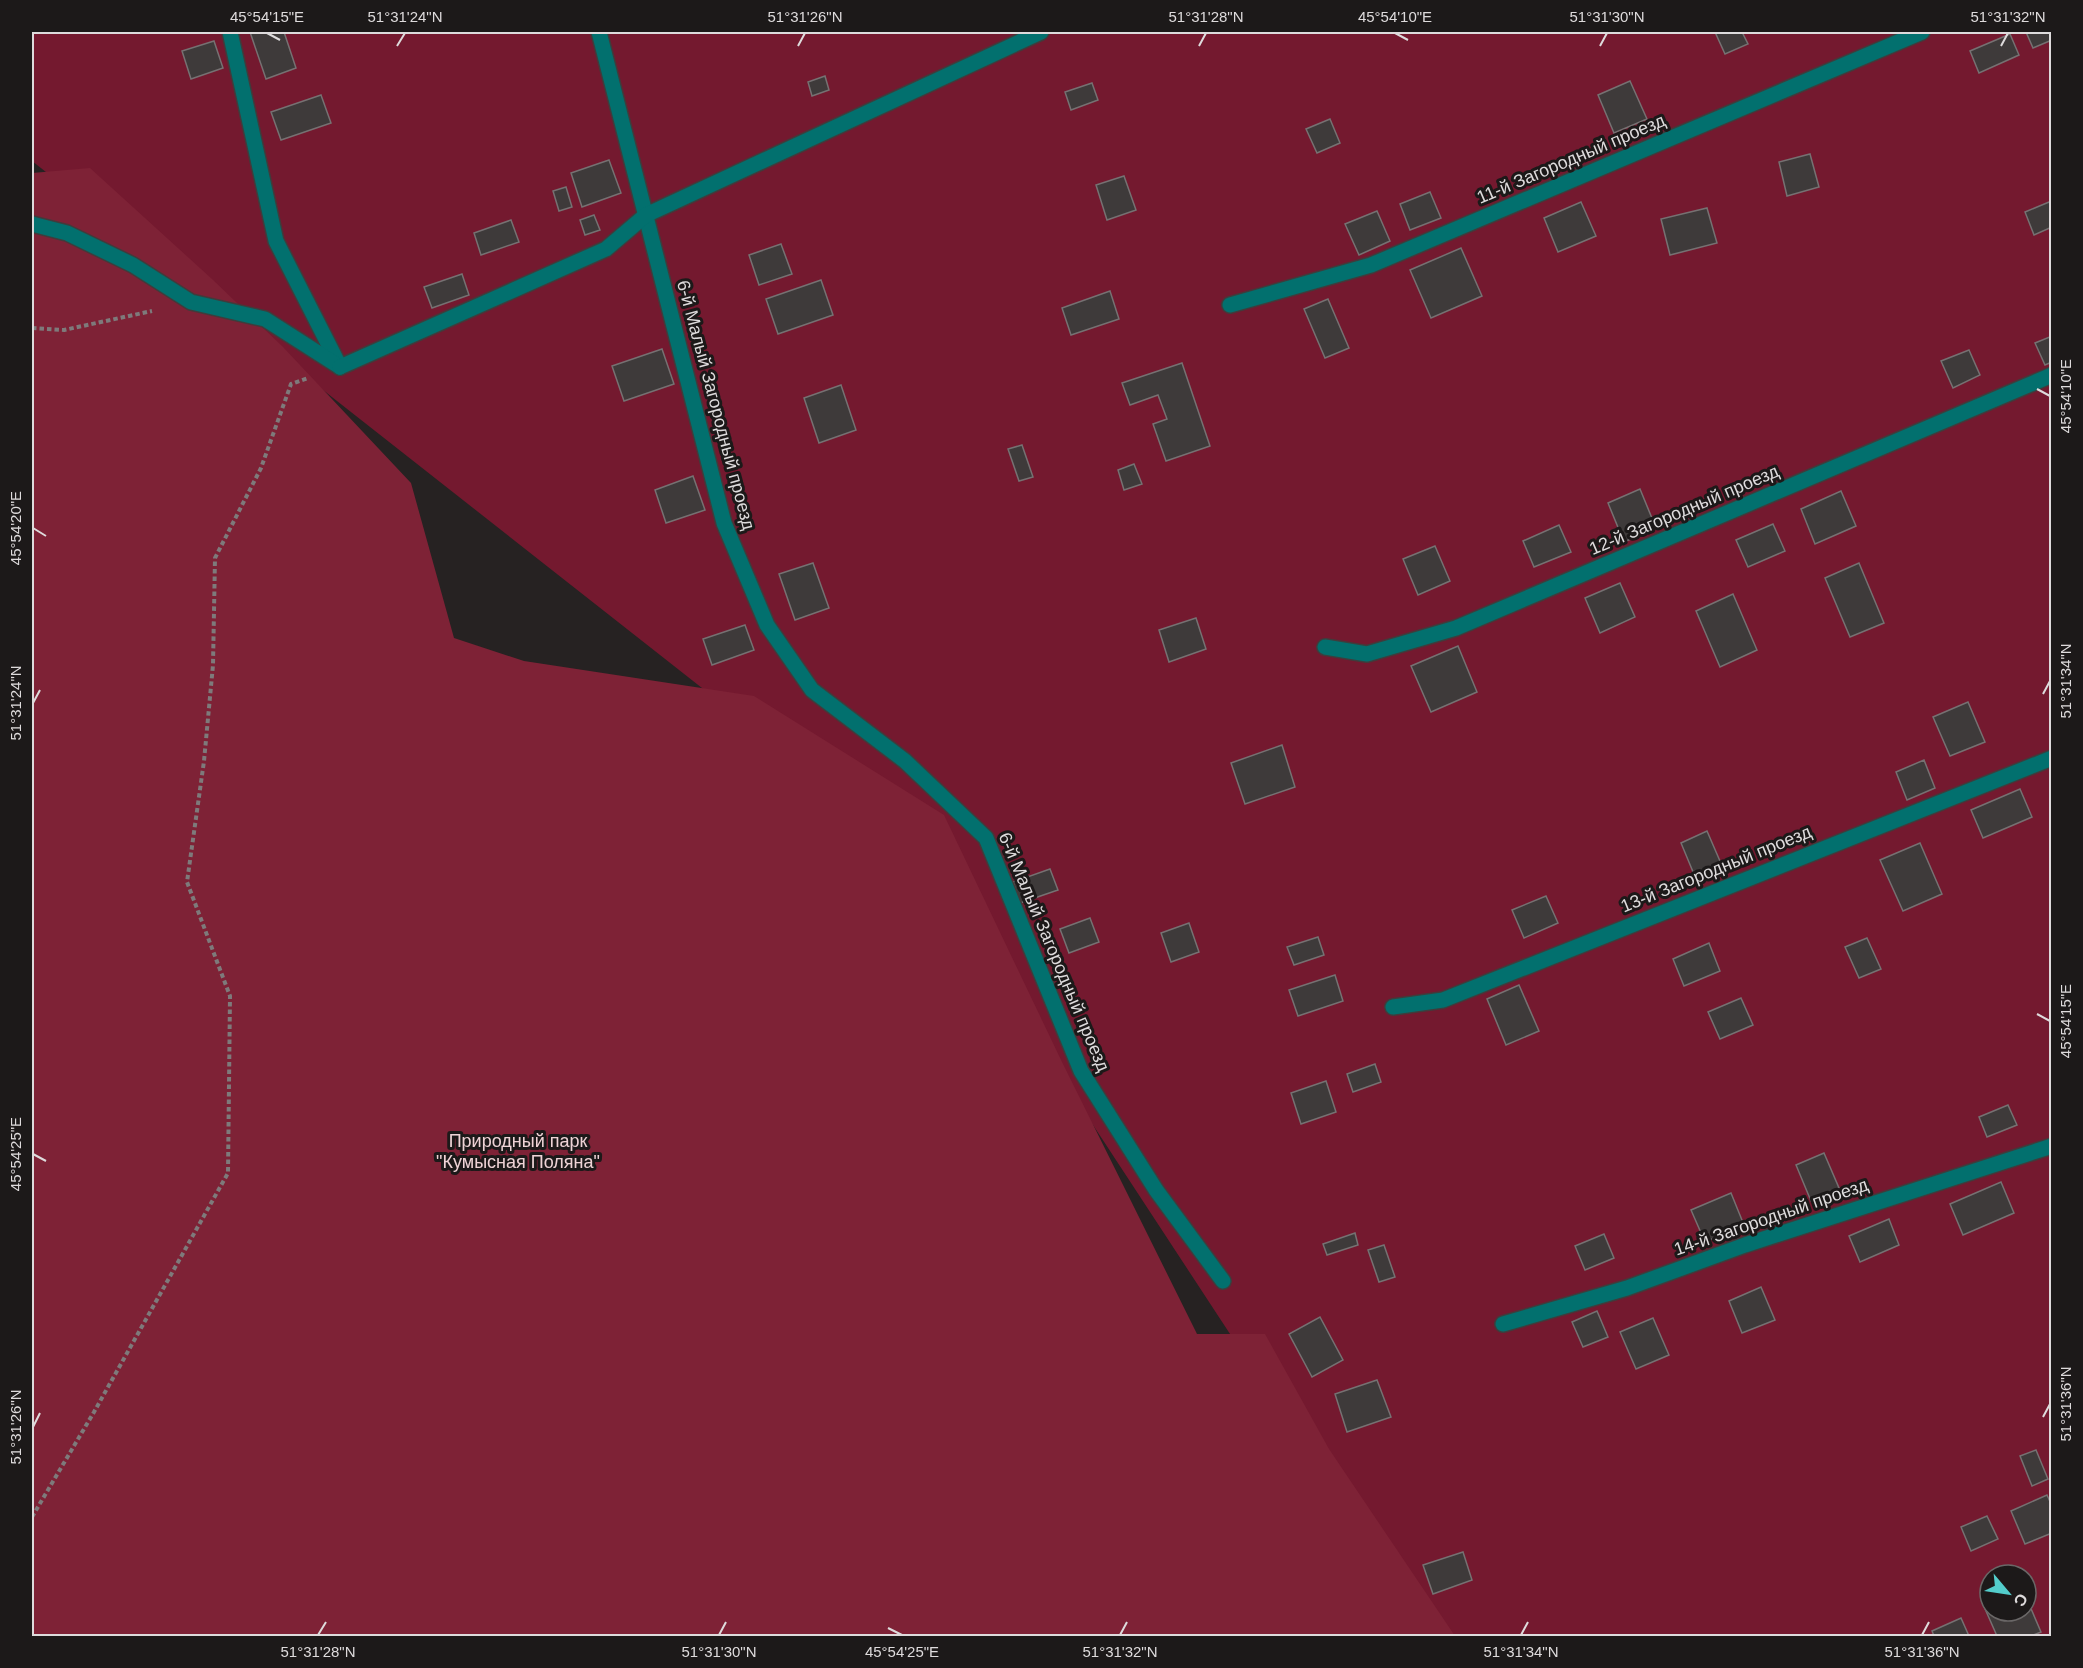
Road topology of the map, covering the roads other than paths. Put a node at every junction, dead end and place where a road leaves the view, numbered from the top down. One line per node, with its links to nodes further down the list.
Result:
1 (230, 32): 8 (lane)
2 (599, 32): 5 (lane, 6-й Малый Загородный проезд)
3 (1041, 32): 5 (lane)
4 (1922, 32): 7 (lane, 11-й Загородный проезд)
5 (646, 214): 8 (lane); 14 (lane, 6-й Малый Загородный проезд)
6 (32, 224): 8 (lane)
7 (1230, 305)
8 (340, 367)
9 (2052, 375): 10 (lane, 12-й Загородный проезд)
10 (1325, 647)
11 (2052, 758): 12 (lane, 13-й Загородный проезд)
12 (1393, 1008)
13 (2052, 1146): 15 (lane, 14-й Загородный проезд)
14 (1223, 1281)
15 (1503, 1324)

